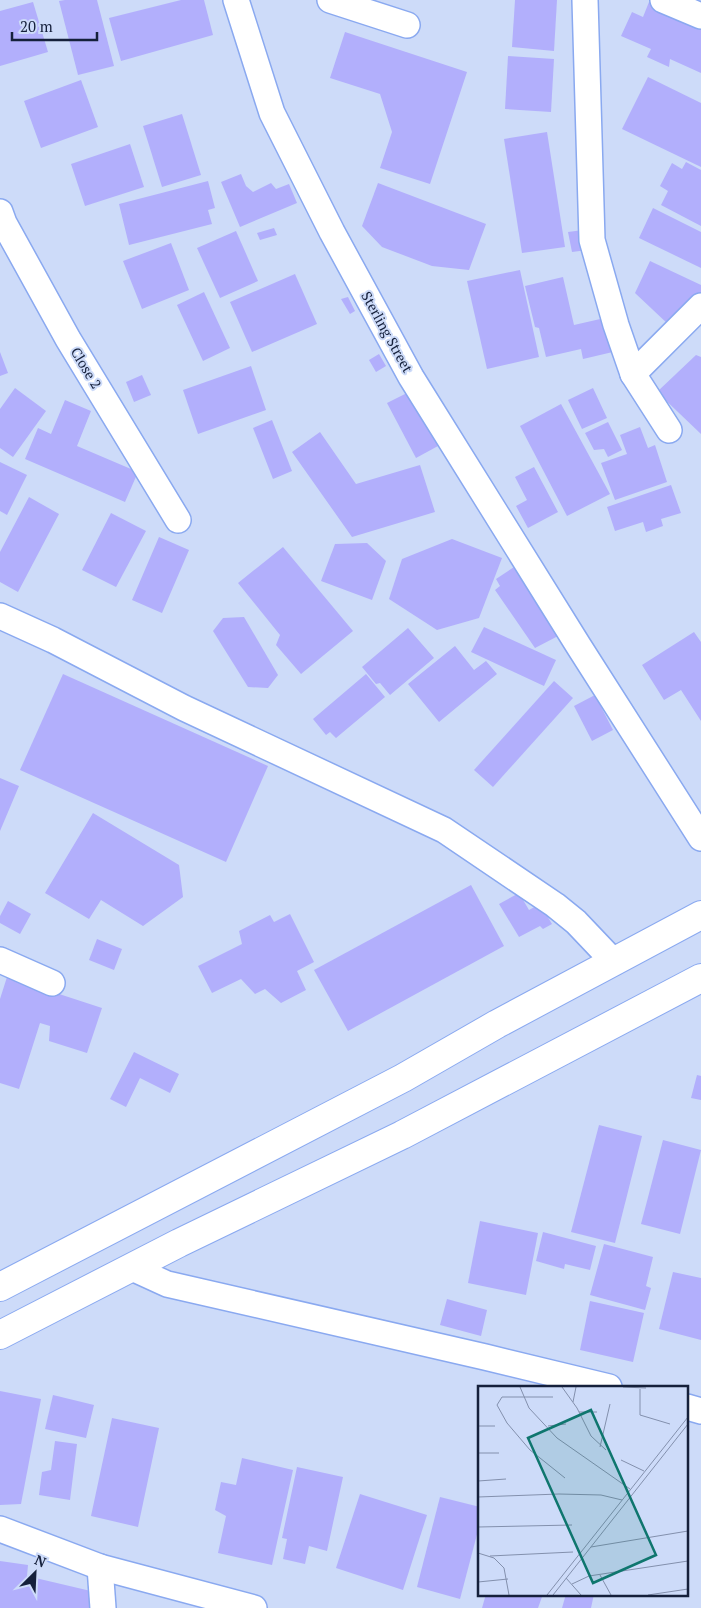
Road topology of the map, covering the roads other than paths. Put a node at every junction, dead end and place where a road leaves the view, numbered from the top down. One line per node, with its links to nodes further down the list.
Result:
1 (236, 0): 13 (street, Sterling Street)
2 (330, 0): 6 (street)
3 (585, 0): 9 (street)
4 (663, 0): 5 (street)
5 (701, 16)
6 (407, 25)
7 (0, 212): 11 (street, Close 2)
8 (701, 306): 9 (street)
9 (633, 374): 10 (street)
10 (669, 430)
11 (178, 520)
12 (0, 616): 16 (street)
13 (701, 838)
14 (701, 915): 16 (main road)
15 (0, 960): 18 (street)
16 (614, 962): 20 (main road)
17 (701, 978): 19 (main road)
18 (52, 983)
19 (132, 1268): 21 (main road); 22 (street)
20 (0, 1287)
21 (0, 1335)
22 (605, 1386)
23 (688, 1407): 24 (street)
24 (701, 1411)
25 (0, 1529): 26 (street)
26 (100, 1567): 27 (street); 28 (street)
27 (103, 1608)
28 (254, 1608)

